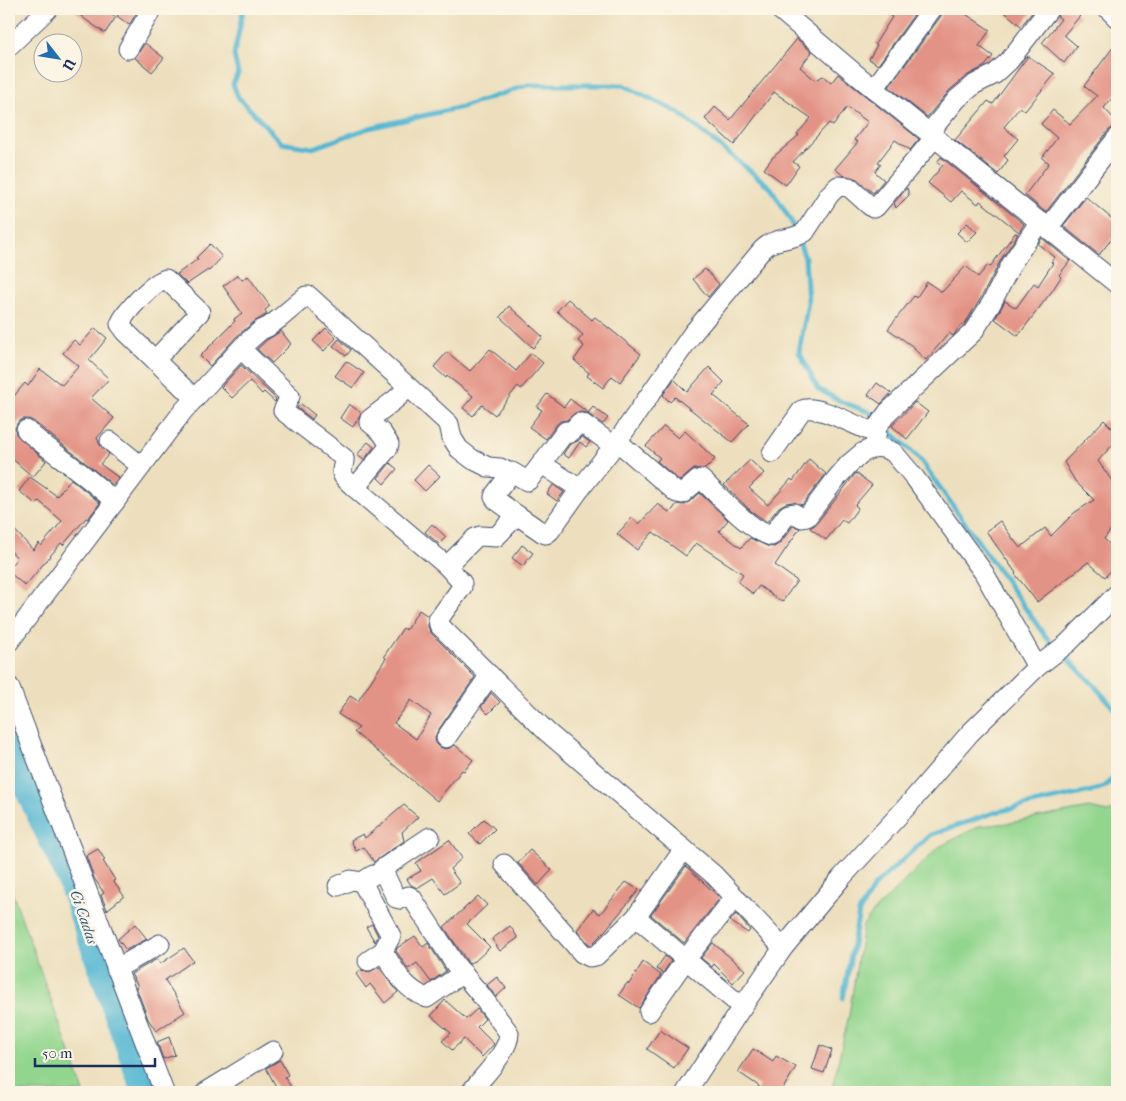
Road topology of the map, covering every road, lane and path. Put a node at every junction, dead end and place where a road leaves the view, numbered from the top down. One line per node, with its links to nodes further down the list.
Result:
1 (48, 9): 8 (street)
2 (152, 9): 9 (street)
3 (779, 9): 10 (street)
4 (932, 9): 10 (street)
5 (1050, 9): 11 (street)
6 (1108, 9): 7 (street)
7 (1117, 18)
8 (9, 46)
9 (128, 49)
10 (874, 89): 11 (street)
11 (932, 135): 13 (street); 22 (street)
12 (1117, 138): 13 (street)
13 (1044, 224): 14 (street); 20 (street)
14 (1117, 284)
15 (241, 349): 17 (street); 18 (street); 27 (street)
16 (155, 360): 18 (street)
17 (408, 388): 26 (street); 27 (street)
18 (195, 398): 25 (street)
19 (26, 430): 29 (street)
20 (878, 431): 22 (street); 23 (street); 34 (street)
21 (110, 441): 25 (street)
22 (615, 444): 24 (street); 28 (street)
23 (772, 454)
24 (542, 464): 26 (street); 28 (street)
25 (141, 466): 29 (street)
26 (510, 473): 30 (street)
27 (356, 488): 31 (street)
28 (580, 489): 30 (street)
29 (114, 502): 33 (street)
30 (517, 515): 31 (street)
31 (447, 566): 35 (street)
32 (1117, 594): 34 (street)
33 (9, 642)
34 (1040, 665): 47 (street)
35 (490, 675): 37 (street); 39 (street)
36 (9, 686): 49 (street)
37 (446, 738)
38 (430, 837): 41 (street)
39 (684, 850): 44 (street); 45 (street)
40 (504, 864): 45 (street)
41 (382, 869): 42 (street); 50 (street)
42 (362, 882): 43 (street); 50 (street)
43 (338, 886)
44 (734, 897): 47 (street); 48 (street)
45 (636, 917): 48 (street)
46 (160, 944): 49 (street)
47 (783, 948): 51 (street)
48 (686, 959): 51 (street); 52 (street)
49 (116, 968): 54 (street)
50 (463, 973): 56 (street)
51 (742, 1007): 57 (street)
52 (649, 1012)
53 (274, 1051): 55 (street)
54 (164, 1092)
55 (206, 1092)
56 (471, 1092)
57 (686, 1092)

